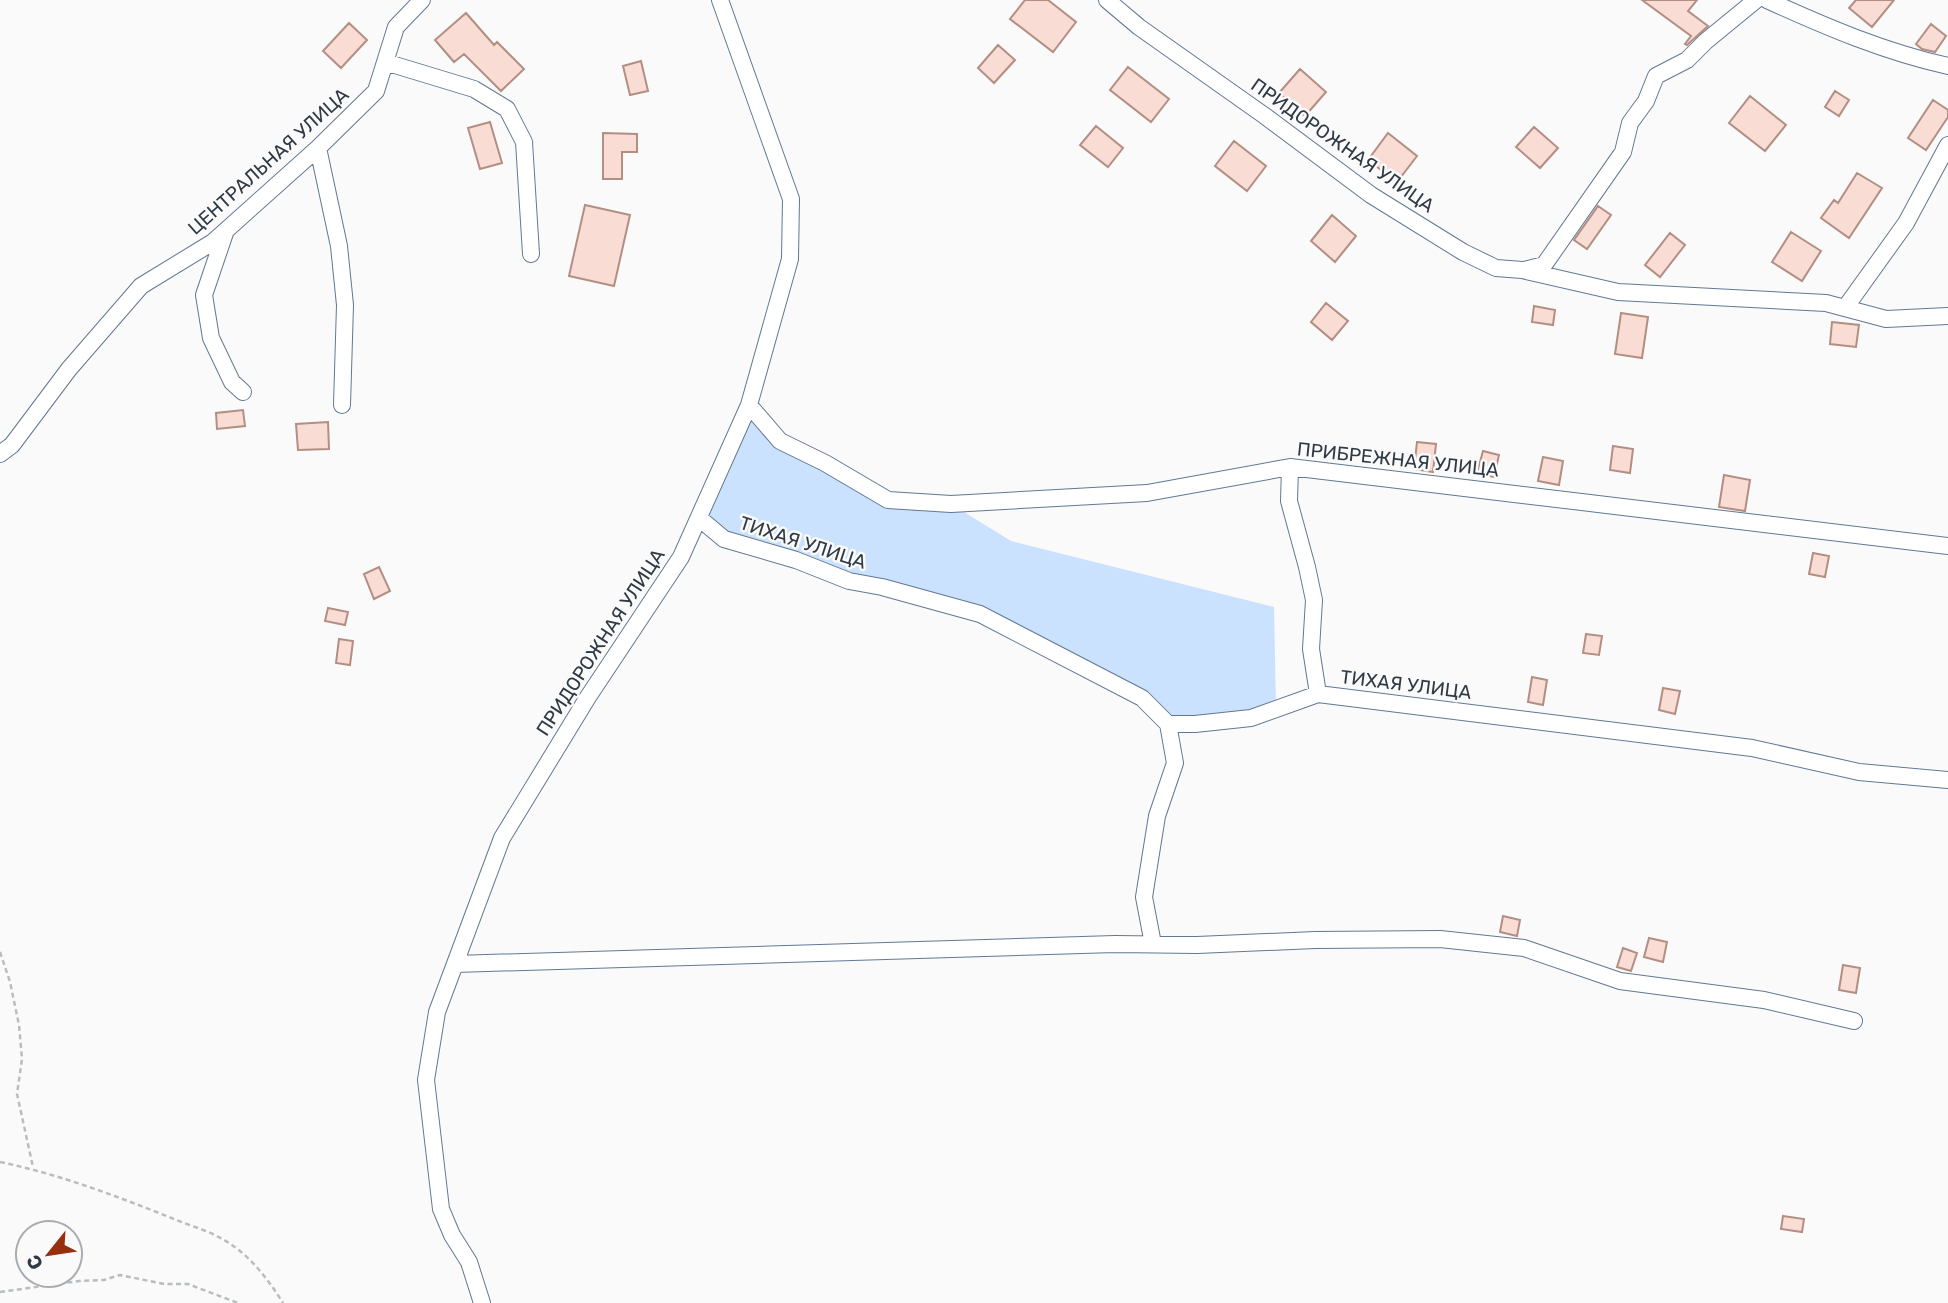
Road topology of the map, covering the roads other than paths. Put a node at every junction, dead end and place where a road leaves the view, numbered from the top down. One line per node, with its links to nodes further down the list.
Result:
1 (422, 0): 6 (street, ЦЕНТРАЛЬНАЯ УЛИЦА)
2 (720, 0): 17 (street, ПРИДОРОЖНАЯ УЛИЦА)
3 (1107, 0): 12 (street, ПРИДОРОЖНАЯ УЛИЦА)
4 (1756, 0): 12 (street)
5 (1767, 0): 7 (street)
6 (385, 62): 9 (street, ЦЕНТРАЛЬНАЯ УЛИЦА); 11 (street)
7 (1948, 66)
8 (1948, 145): 13 (street)
9 (318, 148): 10 (street, ЦЕНТРАЛЬНАЯ УЛИЦА); 16 (street)
10 (226, 230): 15 (street); 18 (street, ЦЕНТРАЛЬНАЯ УЛИЦА)
11 (531, 254)
12 (1521, 270): 13 (street, ПРИДОРОЖНАЯ УЛИЦА)
13 (1845, 308): 14 (street, ПРИДОРОЖНАЯ УЛИЦА)
14 (1948, 316)
15 (243, 391)
16 (342, 405)
17 (749, 405): 19 (street, ПРИБРЕЖНАЯ УЛИЦА); 20 (street, ПРИДОРОЖНАЯ УЛИЦА)
18 (0, 454)
19 (1290, 467): 21 (street, ПРИБРЕЖНАЯ УЛИЦА); 22 (street)
20 (699, 518): 23 (street, ТИХАЯ УЛИЦА); 26 (street, ПРИДОРОЖНАЯ УЛИЦА)
21 (1948, 546)
22 (1318, 694): 23 (street, ТИХАЯ УЛИЦА); 24 (street, ТИХАЯ УЛИЦА)
23 (1168, 724): 25 (street)
24 (1948, 780)
25 (1153, 944): 26 (street); 27 (street)
26 (455, 964): 28 (street, ПРИДОРОЖНАЯ УЛИЦА)
27 (1854, 1021)
28 (482, 1303)

